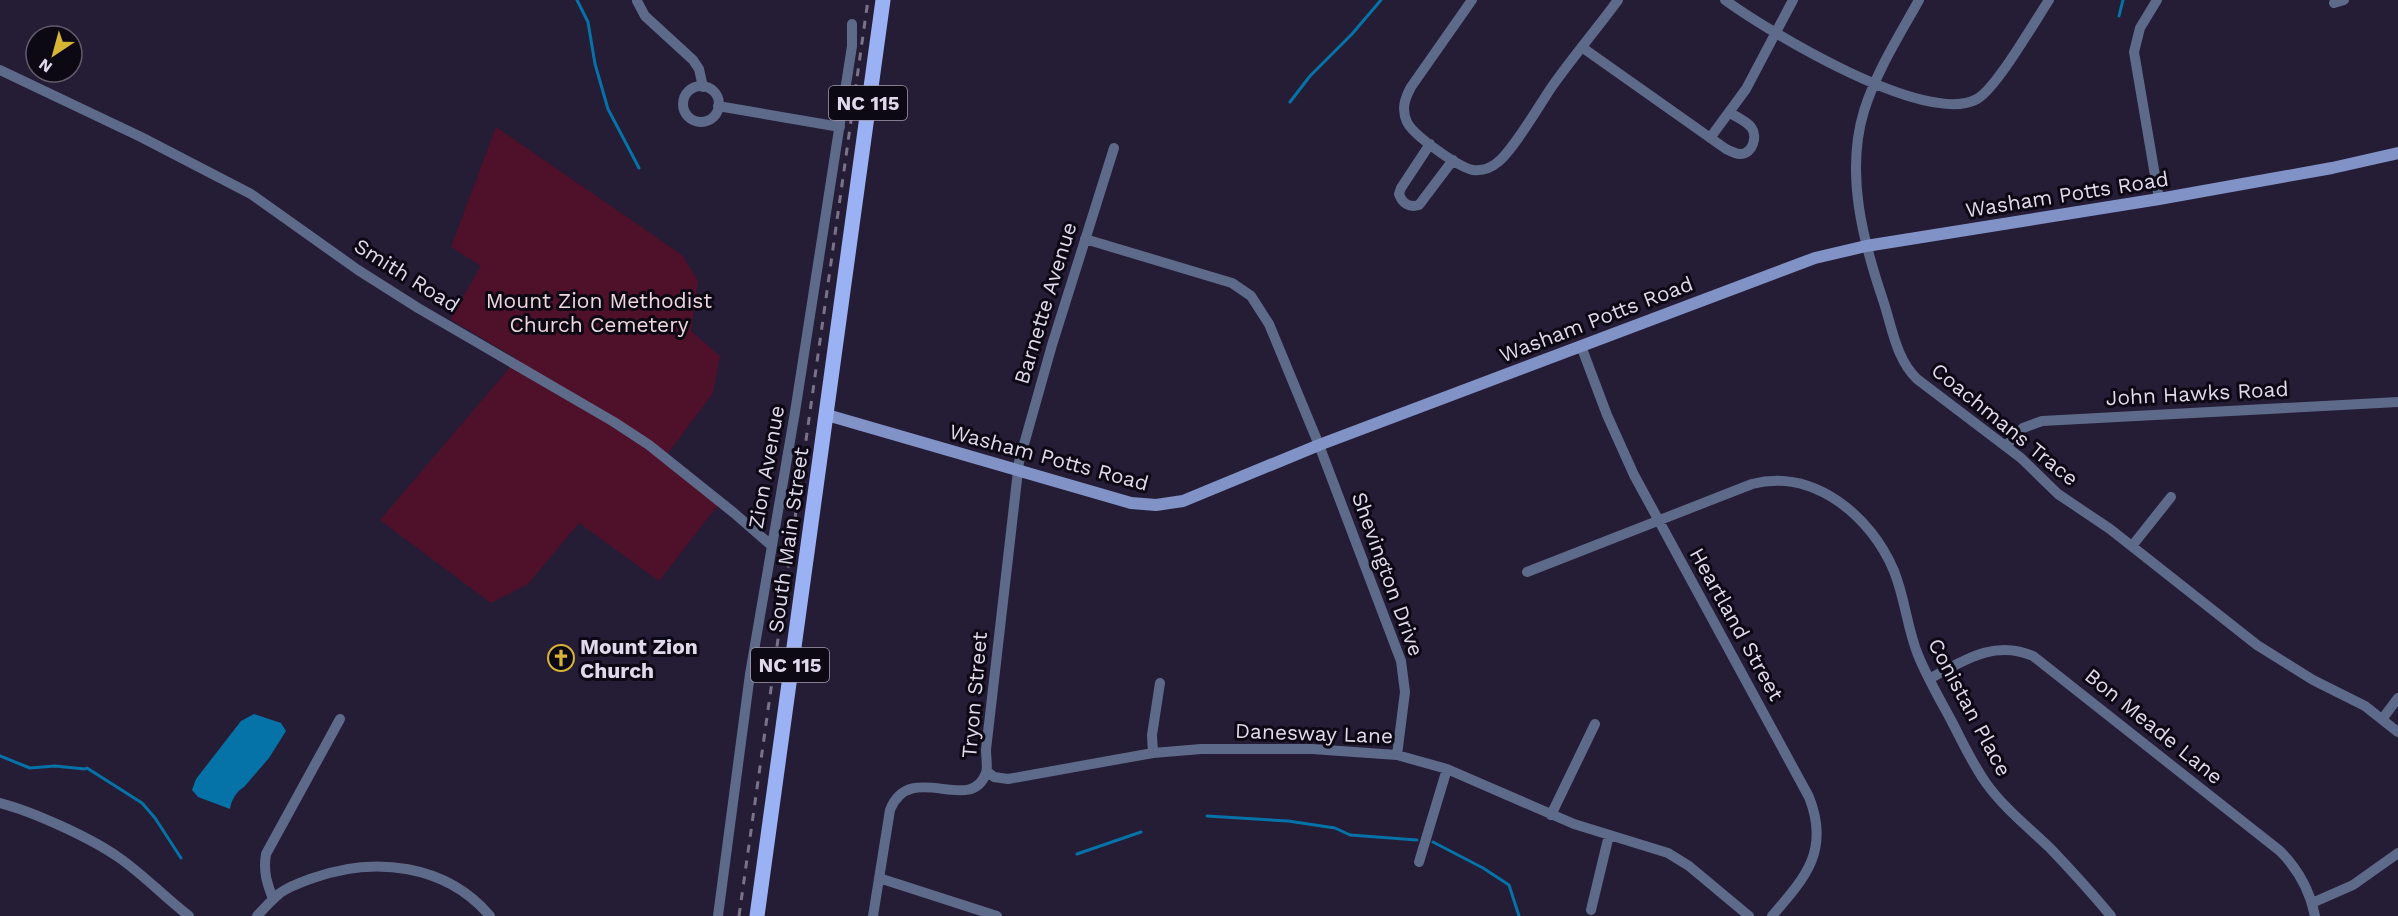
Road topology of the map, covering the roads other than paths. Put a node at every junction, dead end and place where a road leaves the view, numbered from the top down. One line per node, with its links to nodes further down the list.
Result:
1 (883, 0): 29 (main road, South Main Street / NC 115)
2 (1472, 0): 20 (street)
3 (1618, 0): 12 (street)
4 (1725, 0): 11 (street)
5 (1793, 0): 11 (street)
6 (1919, 0): 14 (street, Coachmans Trace)
7 (2049, 0): 14 (street)
8 (2157, 0): 24 (street)
9 (637, 1): 15 (street)
10 (852, 24): 18 (street, Zion Avenue)
11 (1776, 33): 14 (street); 17 (street)
12 (1583, 48): 19 (street); 23 (street)
13 (0, 70): 35 (street, Smith Road)
14 (1875, 85): 26 (street, Coachmans Trace)
15 (703, 87): 16 (street); 16 (street)
16 (718, 106): 18 (street)
17 (1730, 113): 19 (street); 19 (street)
18 (840, 127): 35 (street, Zion Avenue)
19 (1710, 138)
20 (1430, 144): 23 (street); 23 (street)
21 (1114, 148): 25 (street, Barnette Avenue)
22 (2398, 153): 24 (street, Washam Potts Road)
23 (1453, 160)
24 (2159, 199): 26 (street, Washam Potts Road)
25 (1084, 239): 30 (street, Shevington Drive); 32 (street, Barnette Avenue)
26 (1866, 246): 27 (street, Washam Potts Road); 31 (street, Coachmans Trace)
27 (1581, 346): 30 (street, Washam Potts Road); 34 (street, Heartland Street)
28 (2398, 402): 31 (street, John Hawks Road)
29 (827, 415): 32 (street, Washam Potts Road); 62 (main road, South Main Street / NC 115)
30 (1319, 445): 32 (street, Washam Potts Road); 46 (street, Shevington Drive)
31 (2006, 446): 36 (street, Coachmans Trace)
32 (1018, 470): 48 (street, Tryon Street)
33 (2171, 497): 36 (street)
34 (1659, 520): 37 (street, Conistan Place); 38 (street, Conistan Place); 66 (street, Heartland Street)
35 (772, 546): 61 (street, Zion Avenue)
36 (2132, 546): 41 (street, Coachmans Trace)
37 (1527, 572)
38 (1929, 679): 56 (street, Bon Meade Lane); 67 (street, Conistan Place)
39 (1160, 683): 45 (street)
40 (2398, 698): 41 (street)
41 (2383, 718): 44 (street, Coachmans Trace)
42 (340, 719): 55 (street)
43 (1595, 724): 50 (street)
44 (2398, 732)
45 (1153, 753): 46 (street, Danesway Lane); 48 (street, Danesway Lane)
46 (1397, 755): 47 (street, Danesway Lane)
47 (1447, 769): 50 (street, Danesway Lane); 53 (street)
48 (988, 772): 54 (street, Tryon Street)
49 (0, 803): 58 (street)
50 (1551, 815): 51 (street, Danesway Lane)
51 (1609, 835): 57 (street); 65 (street, Danesway Lane)
52 (2398, 853): 56 (street)
53 (1419, 862)
54 (879, 878): 63 (street, Tryon Street); 64 (street)
55 (273, 899): 59 (street); 60 (street)
56 (2312, 903): 68 (street, Bon Meade Lane)
57 (1591, 910)
58 (189, 916)
59 (257, 916)
60 (489, 916)
61 (718, 916)
62 (757, 916)
63 (873, 916)
64 (997, 916)
65 (1749, 916)
66 (1772, 916)
67 (2111, 916)
68 (2315, 916)

